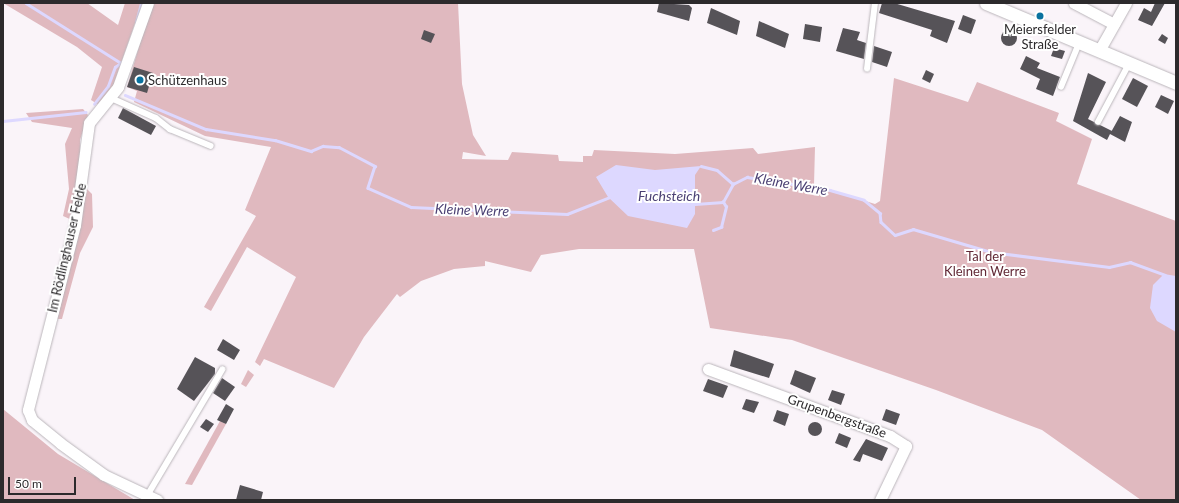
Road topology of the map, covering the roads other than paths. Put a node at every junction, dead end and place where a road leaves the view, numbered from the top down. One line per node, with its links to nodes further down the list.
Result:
1 (148, 3): 13 (street, Im Rödlinghauser Felde)
2 (874, 3): 10 (lane)
3 (986, 3): 7 (street)
4 (1074, 3): 6 (street)
5 (1126, 3): 6 (street)
6 (1114, 24): 8 (street)
7 (1080, 41): 8 (street); 12 (lane)
8 (1100, 49): 9 (street)
9 (1129, 64): 11 (street); 14 (lane)
10 (867, 69)
11 (1176, 83)
12 (1061, 87)
13 (109, 97): 15 (lane); 18 (street, Im Rödlinghauser Felde)
14 (1098, 122)
15 (211, 146)
16 (708, 369): 19 (street, Grupenbergstraße)
17 (222, 370): 18 (lane)
18 (152, 498)
19 (880, 500)

